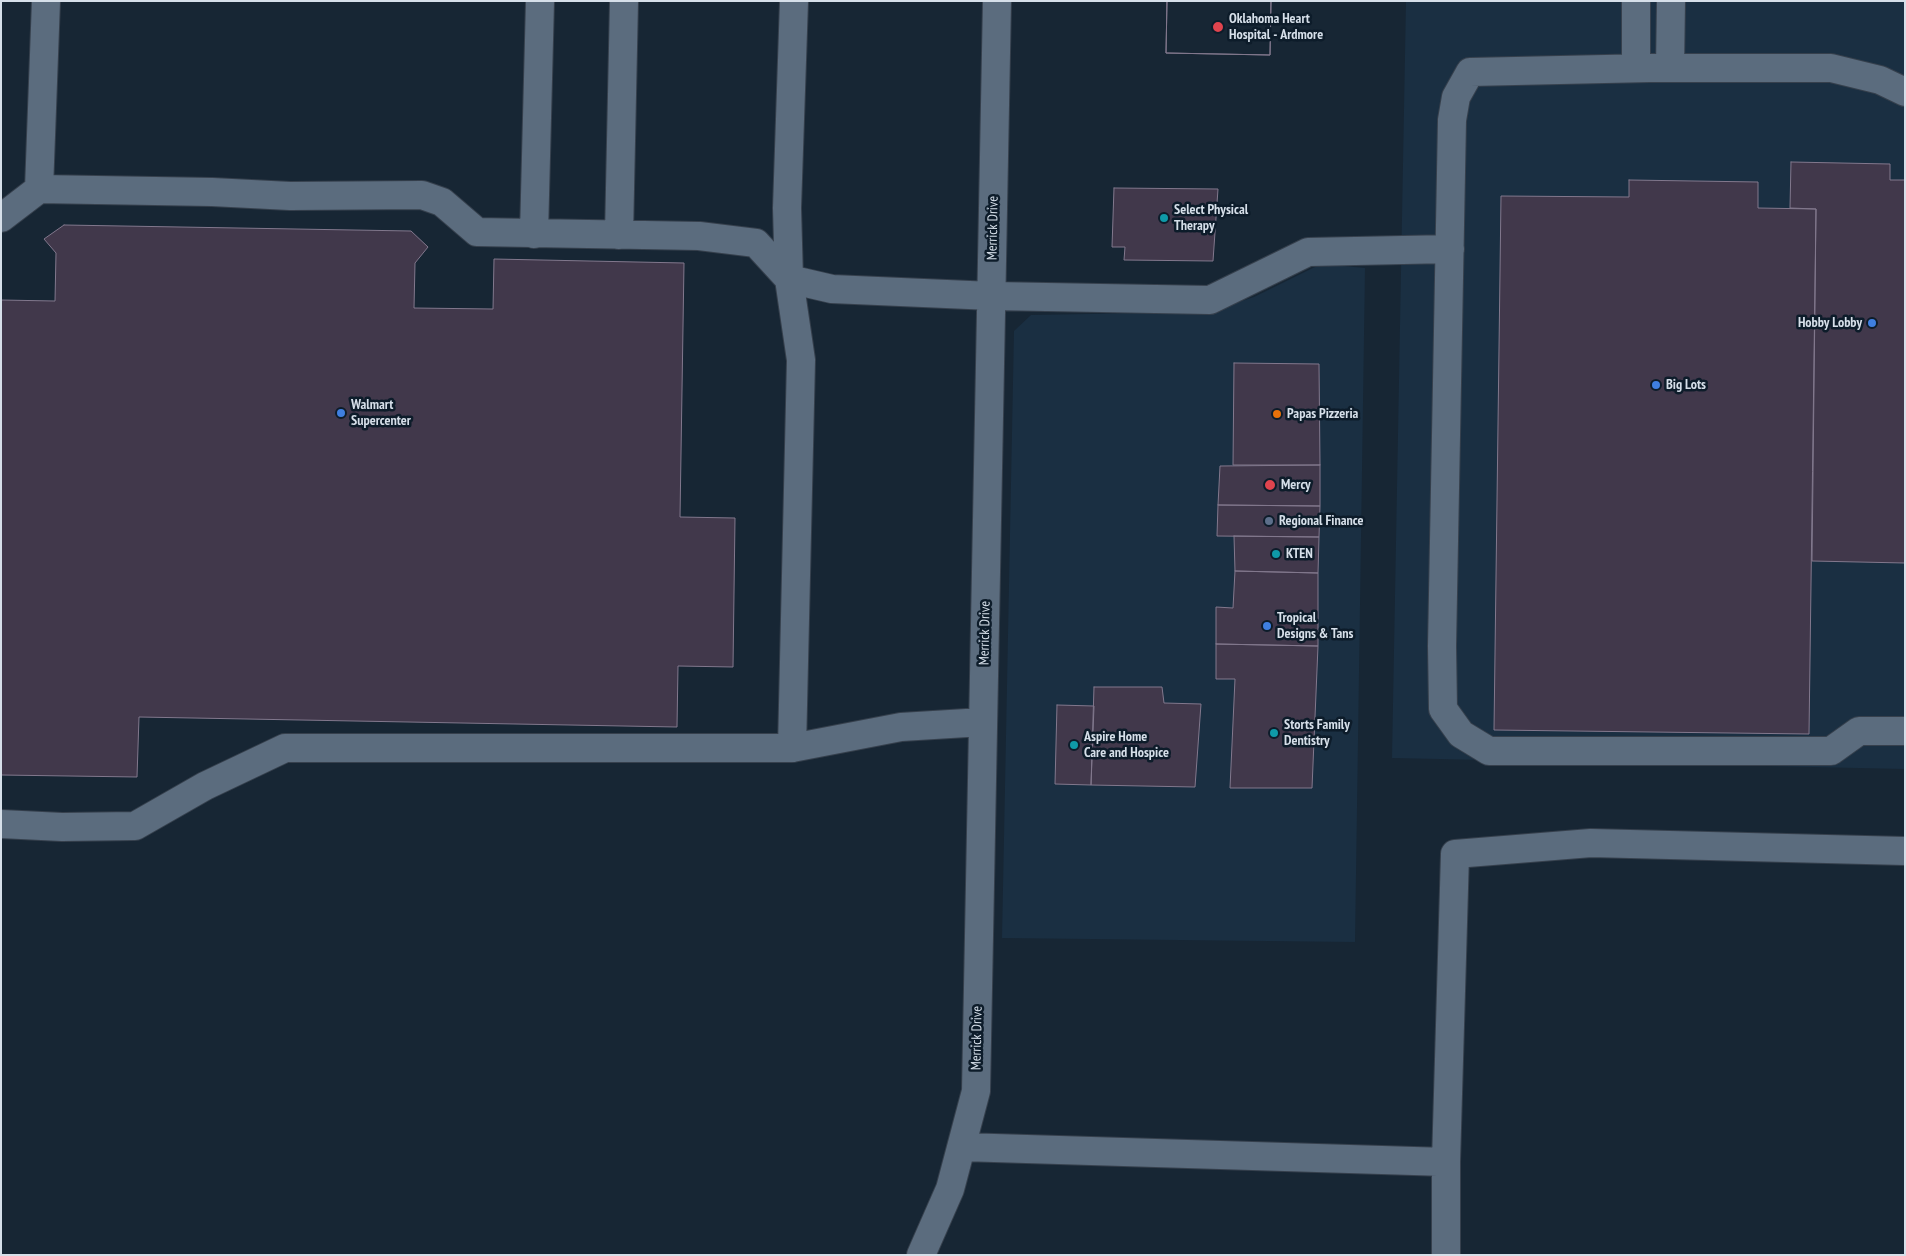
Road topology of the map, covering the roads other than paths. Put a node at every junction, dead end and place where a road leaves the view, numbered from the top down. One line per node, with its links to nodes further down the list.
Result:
1 (46, 1): 11 (street)
2 (540, 1): 13 (street)
3 (624, 1): 14 (street)
4 (794, 1): 16 (street)
5 (997, 1): 17 (street, Merrick Drive)
6 (1636, 1): 8 (street)
7 (1671, 1): 9 (street)
8 (1636, 68): 9 (street); 15 (street)
9 (1670, 68): 10 (street)
10 (1905, 92)
11 (39, 189): 12 (street); 13 (street)
12 (1, 218)
13 (534, 234): 14 (street)
14 (619, 235): 16 (street)
15 (1450, 249): 17 (street); 19 (street)
16 (789, 279): 17 (street); 20 (street)
17 (992, 296): 18 (street, Merrick Drive)
18 (983, 722): 20 (street); 23 (street, Merrick Drive)
19 (1905, 732)
20 (792, 748): 21 (street)
21 (1, 824)
22 (1905, 851): 24 (street)
23 (962, 1147): 24 (street); 25 (street, Merrick Drive)
24 (1446, 1162): 26 (street)
25 (921, 1255)
26 (1446, 1255)

